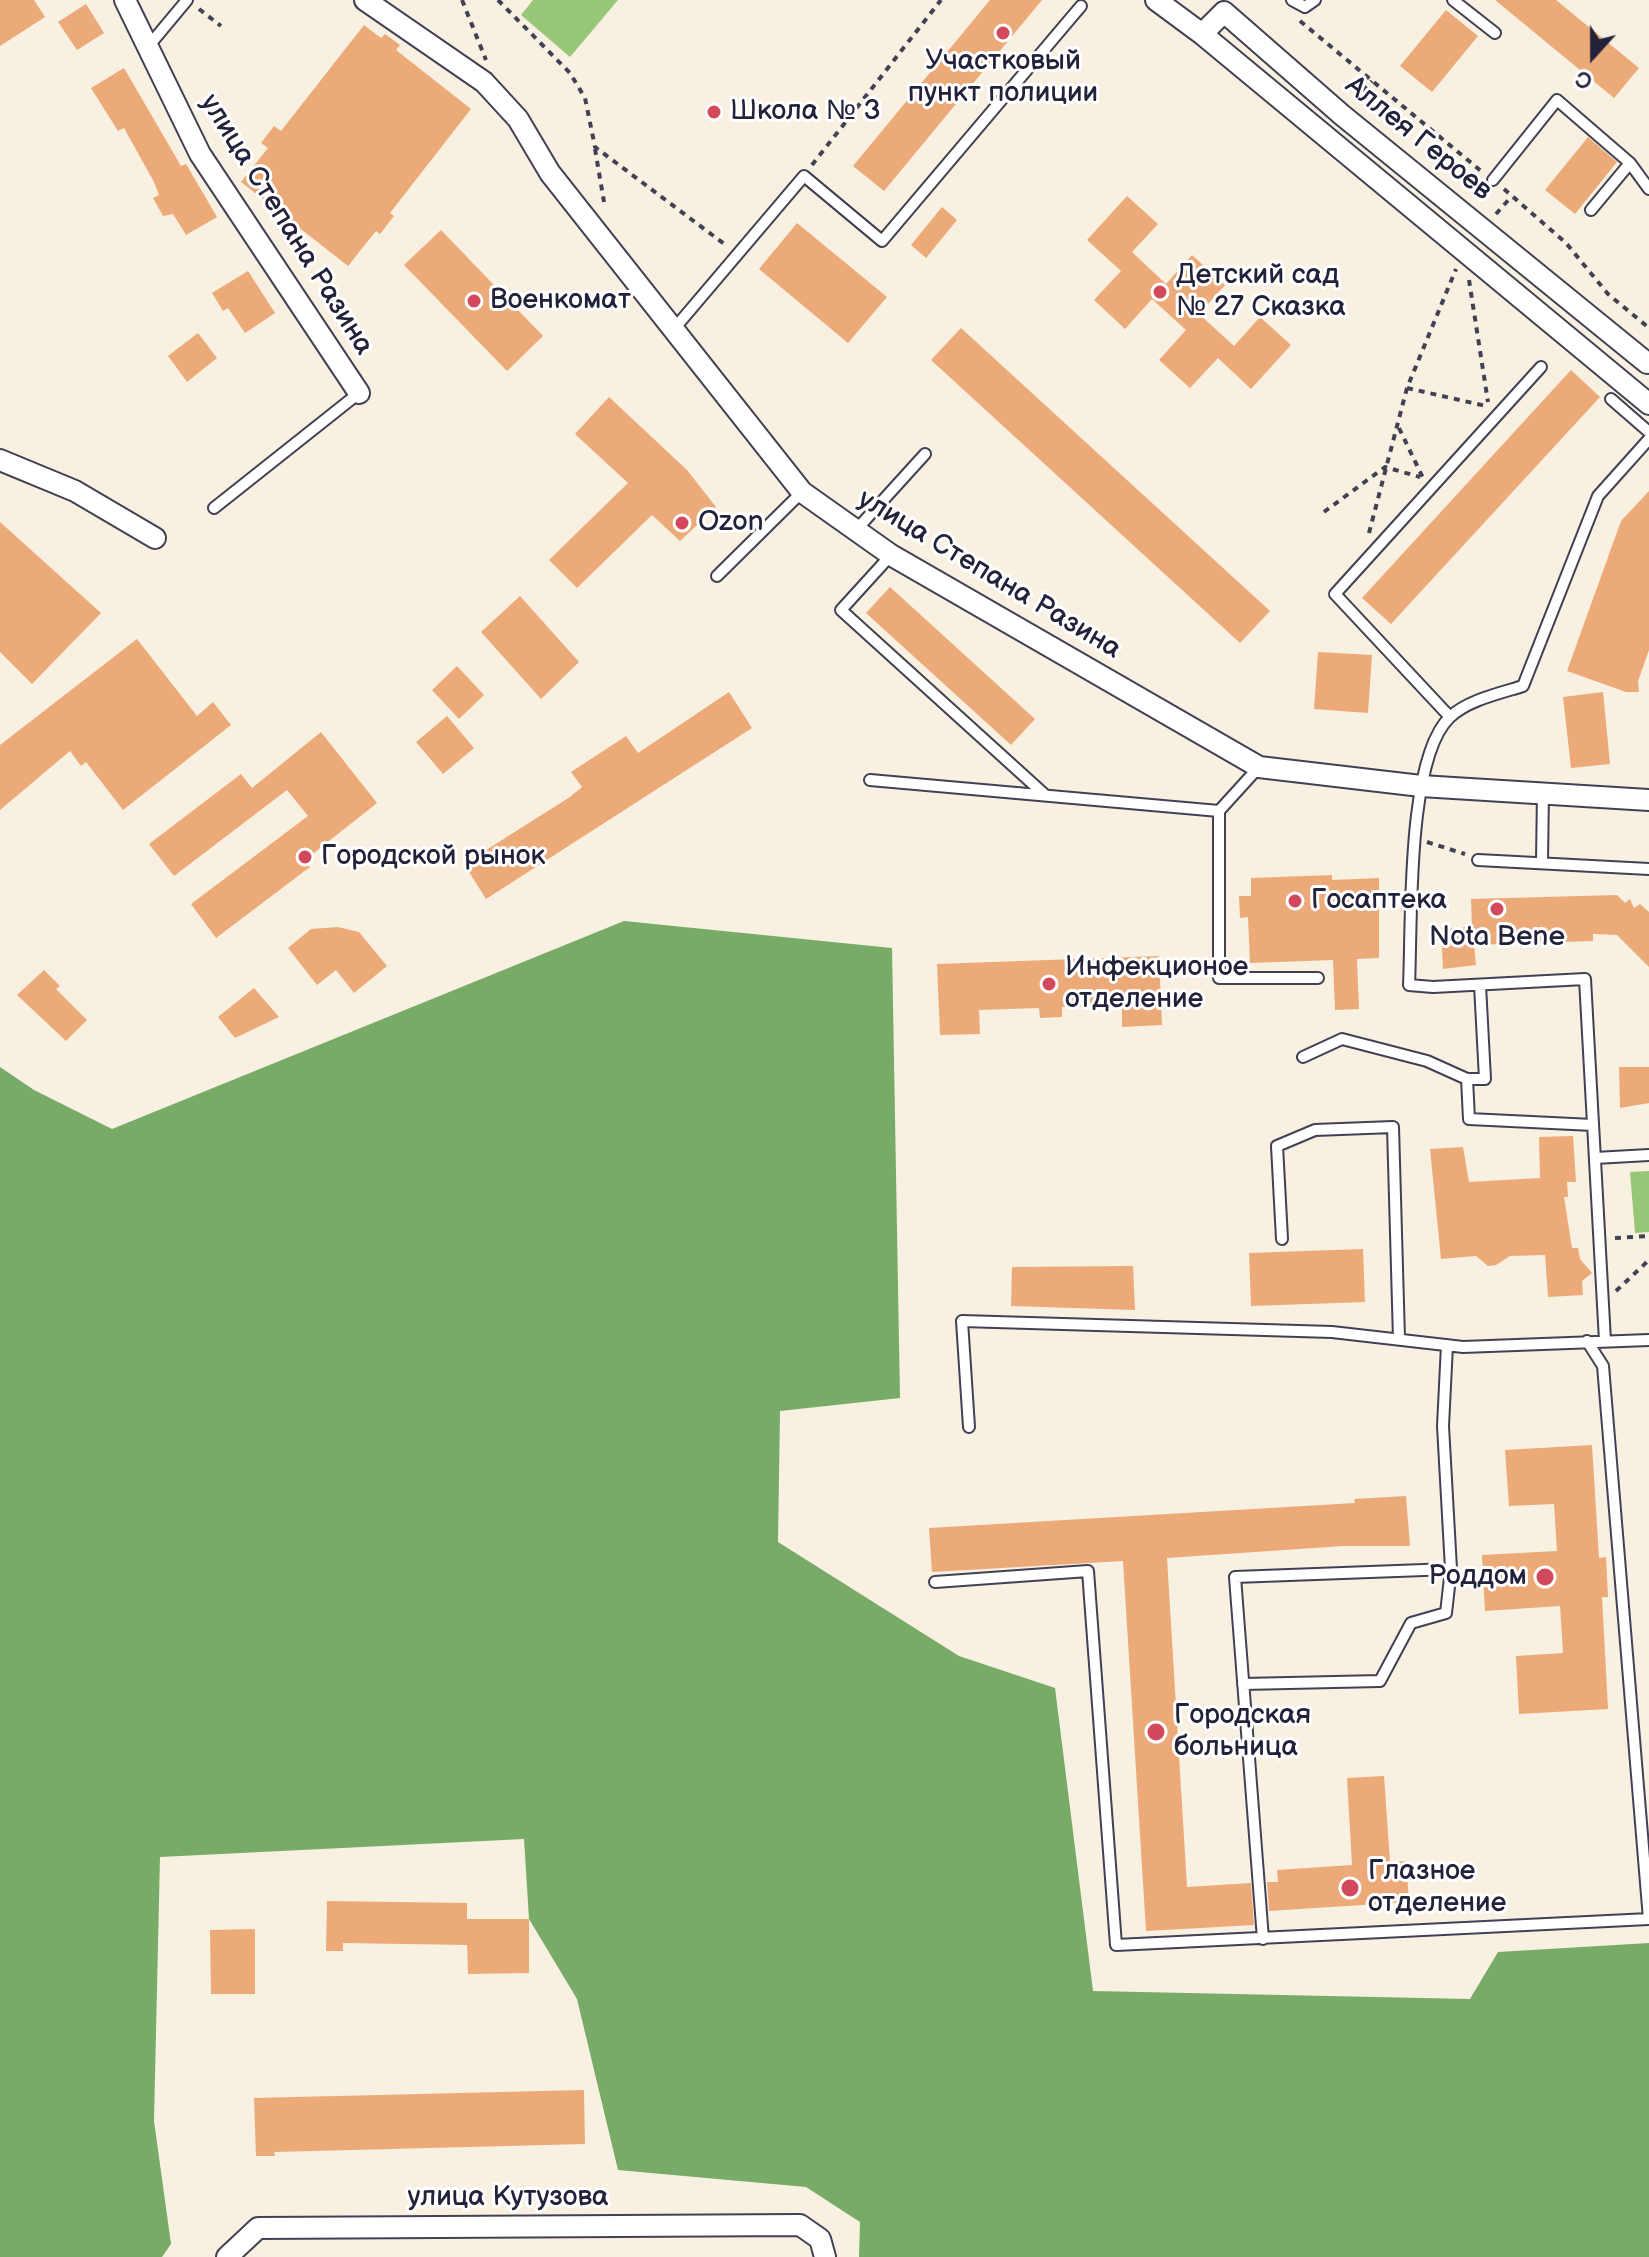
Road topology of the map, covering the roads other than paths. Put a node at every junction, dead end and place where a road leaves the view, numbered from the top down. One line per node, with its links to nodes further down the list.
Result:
1 (125, 0): 11 (street, улица Степана Разина)
2 (187, 0): 11 (lane)
3 (365, 0): 16 (street, улица Степана Разина)
4 (1156, 0): 10 (street)
5 (1292, 0): 6 (lane)
6 (1315, 0)
7 (1453, 0): 9 (lane)
8 (1081, 6): 16 (lane)
9 (1495, 33)
10 (1202, 34): 17 (street, Аллея Героев); 21 (street)
11 (147, 48): 19 (street, улица Степана Разина)
12 (1630, 163): 13 (lane); 14 (lane); 15 (lane)
13 (1493, 180)
14 (1649, 189)
15 (1591, 210)
16 (674, 329): 26 (street, улица Степана Разина)
17 (1647, 363)
18 (1541, 367): 32 (lane)
19 (359, 393): 27 (lane)
20 (1611, 399): 22 (lane)
21 (1649, 404)
22 (1649, 432)
23 (1649, 439): 32 (lane)
24 (925, 454): 28 (lane)
25 (0, 460): 29 (street)
26 (802, 492): 28 (street, улица Степана Разина); 31 (lane)
27 (214, 508)
28 (857, 529): 30 (street, улица Степана Разина)
29 (155, 538)
30 (891, 555): 33 (street, улица Степана Разина); 37 (lane)
31 (717, 576)
32 (1450, 717): 35 (lane)
33 (1259, 767): 35 (street, улица Степана Разина); 39 (lane)
34 (870, 780): 37 (lane)
35 (1421, 786): 36 (street, улица Степана Разина); 44 (lane)
36 (1543, 792): 38 (street, улица Степана Разина); 41 (lane)
37 (1044, 794): 39 (lane)
38 (1649, 800)
39 (1219, 811): 43 (lane)
40 (1478, 860): 41 (lane)
41 (1542, 861): 42 (lane)
42 (1649, 869)
43 (1318, 978)
44 (1480, 985): 46 (lane); 47 (lane)
45 (1303, 1057): 46 (lane)
46 (1467, 1079): 47 (lane)
47 (1593, 1125): 49 (lane)
48 (1649, 1155): 49 (lane)
49 (1595, 1158): 54 (lane)
50 (1282, 1239): 51 (lane)
51 (1399, 1339): 55 (lane); 56 (lane)
52 (1649, 1340): 54 (lane)
53 (1587, 1341): 54 (lane); 55 (lane); 60 (lane)
54 (1605, 1341)
55 (1447, 1345): 57 (lane)
56 (969, 1427)
57 (1451, 1569): 59 (lane); 59 (lane)
58 (935, 1582): 60 (lane)
59 (1243, 1684): 60 (lane)
60 (1263, 1939)
61 (227, 2257): 62 (street, улица Кутузова)
62 (825, 2257)

